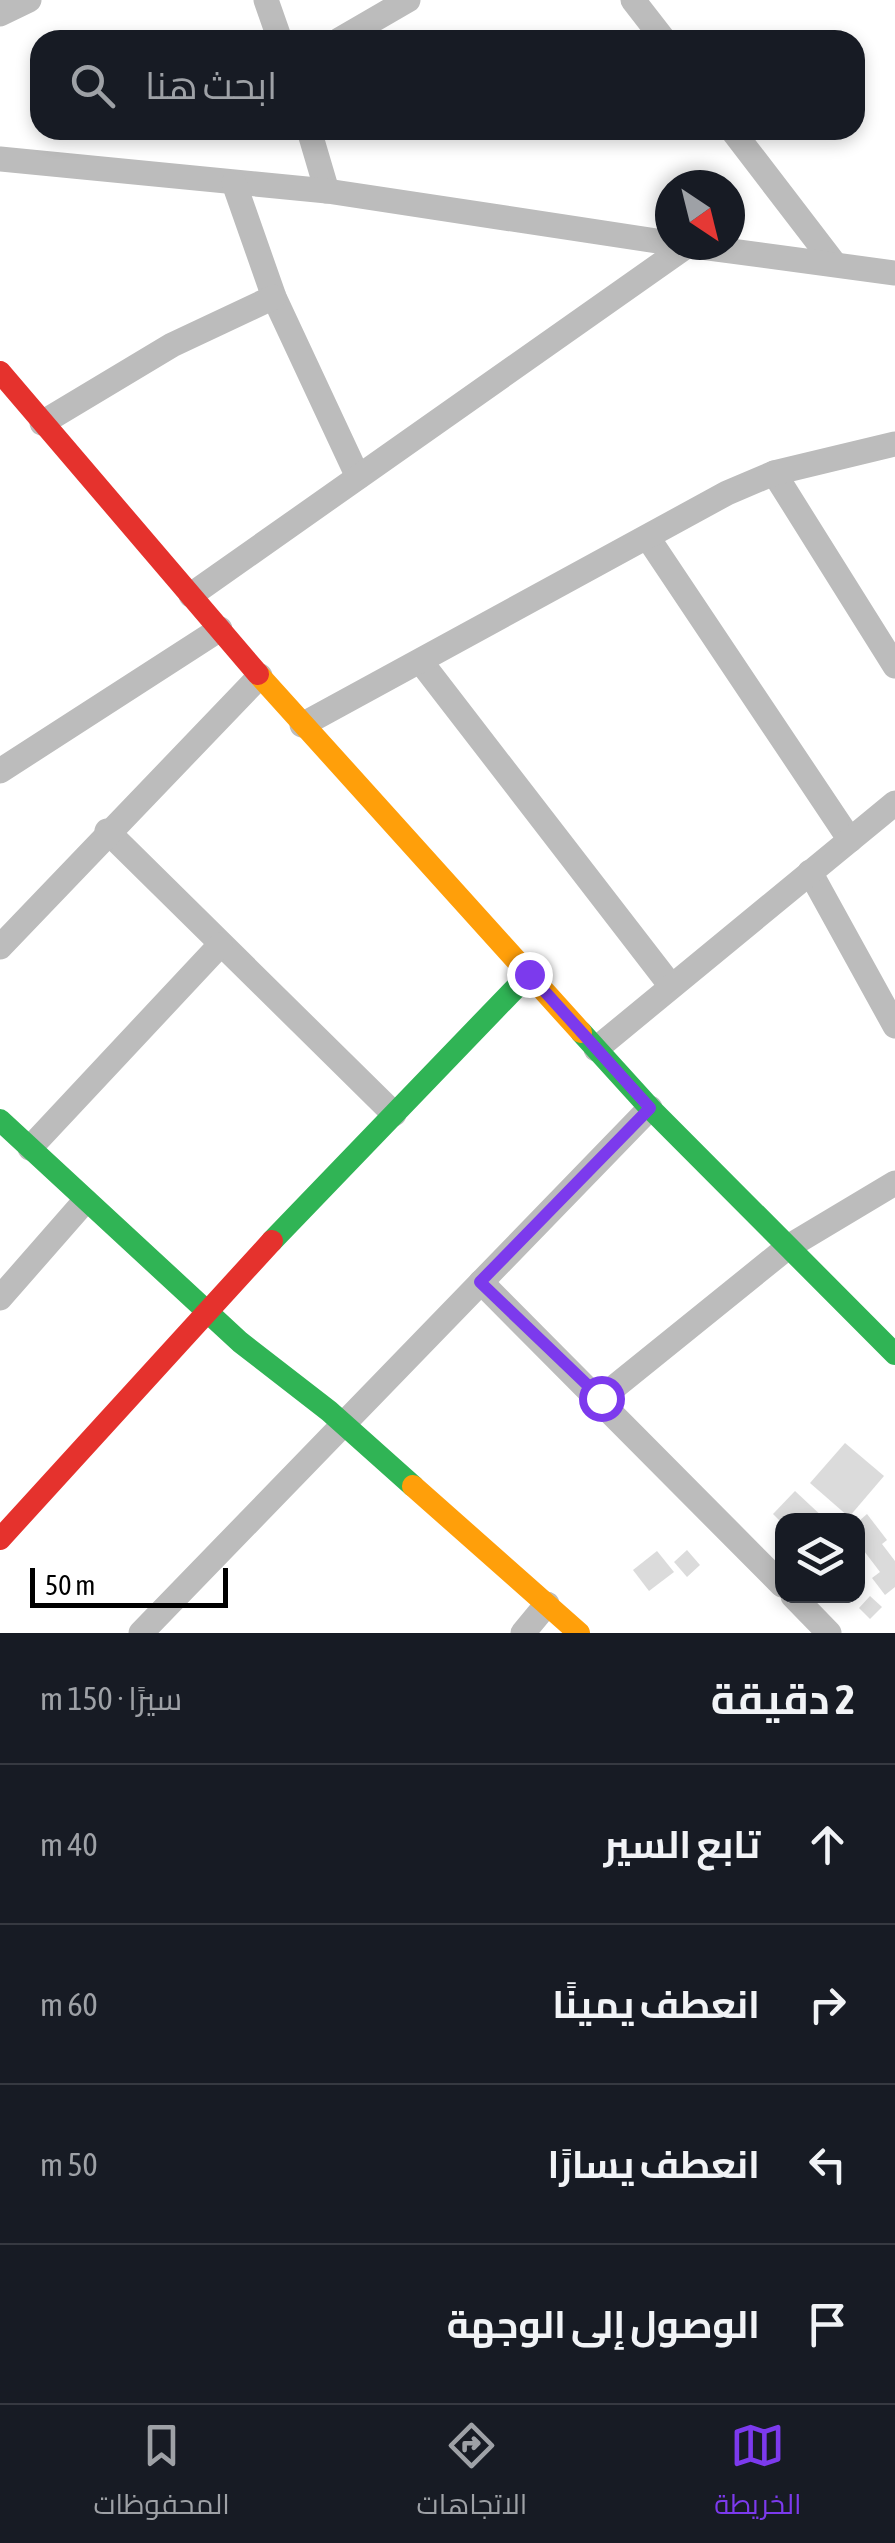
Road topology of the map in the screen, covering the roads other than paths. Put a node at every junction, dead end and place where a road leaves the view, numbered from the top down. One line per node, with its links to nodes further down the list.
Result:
1 (29, 0): 5 (street)
2 (266, 0): 6 (street)
3 (408, 0): 7 (street)
4 (634, 0): 8 (street)
5 (0, 14)
6 (276, 30)
7 (356, 30)
8 (656, 30)
9 (312, 140): 13 (street)
10 (740, 140): 17 (street)
11 (0, 160): 12 (street)
12 (234, 183): 13 (street); 19 (street)
13 (327, 191): 14 (street)
14 (655, 240)
15 (745, 252): 17 (street)
16 (666, 260): 24 (street)
17 (834, 263): 18 (street)
18 (895, 273)
19 (274, 297): 21 (street); 24 (street)
20 (0, 372): 21 (street)
21 (42, 423): 26 (street)
22 (895, 444): 23 (street)
23 (774, 473): 25 (street); 29 (street)
24 (358, 477): 26 (street)
25 (648, 538): 28 (street); 35 (street)
26 (191, 595): 27 (street)
27 (220, 629): 30 (street); 32 (street)
28 (421, 662): 31 (street); 40 (street)
29 (895, 666)
30 (260, 676): 31 (street); 34 (street)
31 (302, 725): 39 (street)
32 (0, 771)
33 (895, 803): 35 (street)
34 (107, 831): 37 (street); 38 (street)
35 (850, 840): 36 (street)
36 (810, 872): 40 (street); 41 (street)
37 (220, 945): 44 (street); 46 (street)
38 (0, 948)
39 (529, 974): 42 (street); 44 (street)
40 (671, 986): 42 (street)
41 (895, 1026)
42 (596, 1048): 43 (street)
43 (650, 1108): 49 (street); 50 (street)
44 (394, 1114): 52 (street)
45 (0, 1120): 46 (street)
46 (30, 1148): 48 (street)
47 (895, 1184): 49 (street)
48 (85, 1201): 51 (street); 52 (street)
49 (788, 1246): 53 (street); 54 (street)
50 (480, 1282): 54 (street); 55 (street)
51 (0, 1298)
52 (206, 1310): 55 (street); 56 (street)
53 (895, 1354)
54 (601, 1398): 57 (street)
55 (344, 1424): 59 (street); 60 (street)
56 (0, 1539)
57 (775, 1578)
58 (800, 1603): 63 (street)
59 (547, 1604): 61 (street); 62 (street)
60 (141, 1633)
61 (523, 1633)
62 (579, 1633)
63 (829, 1633)

